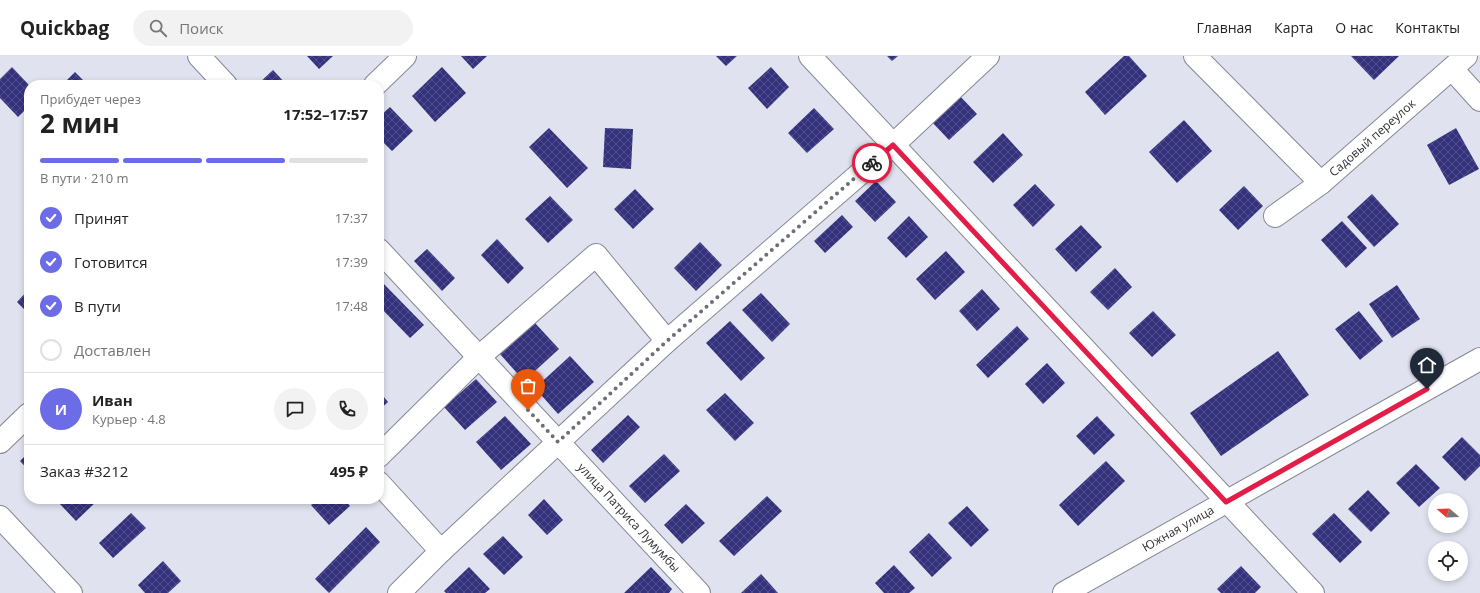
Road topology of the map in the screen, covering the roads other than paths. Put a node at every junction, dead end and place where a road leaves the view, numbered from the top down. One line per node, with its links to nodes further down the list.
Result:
1 (199, 56): 7 (street)
2 (405, 56): 8 (street)
3 (810, 56): 10 (street)
4 (988, 56): 10 (street)
5 (1195, 56): 11 (street)
6 (1459, 63): 9 (street); 11 (street, Садовый переулок)
7 (221, 80)
8 (380, 80)
9 (1480, 100)
10 (893, 145): 14 (street); 22 (street)
11 (1322, 183): 12 (street, Садовый переулок)
12 (1275, 216)
13 (384, 255): 15 (street, улица Патриса Лумумбы)
14 (667, 341): 15 (street); 19 (street)
15 (479, 357): 19 (street, улица Патриса Лумумбы); 20 (street)
16 (1480, 359): 22 (street, Южная улица)
17 (24, 419): 18 (street)
18 (0, 442)
19 (558, 442): 24 (street); 27 (street, улица Патриса Лумумбы)
20 (384, 451)
21 (384, 488): 24 (street)
22 (1226, 502): 28 (street, Южная улица); 29 (street)
23 (0, 517): 25 (street)
24 (441, 550): 26 (street)
25 (71, 593)
26 (399, 593)
27 (699, 593)
28 (1064, 593)
29 (1313, 593)

